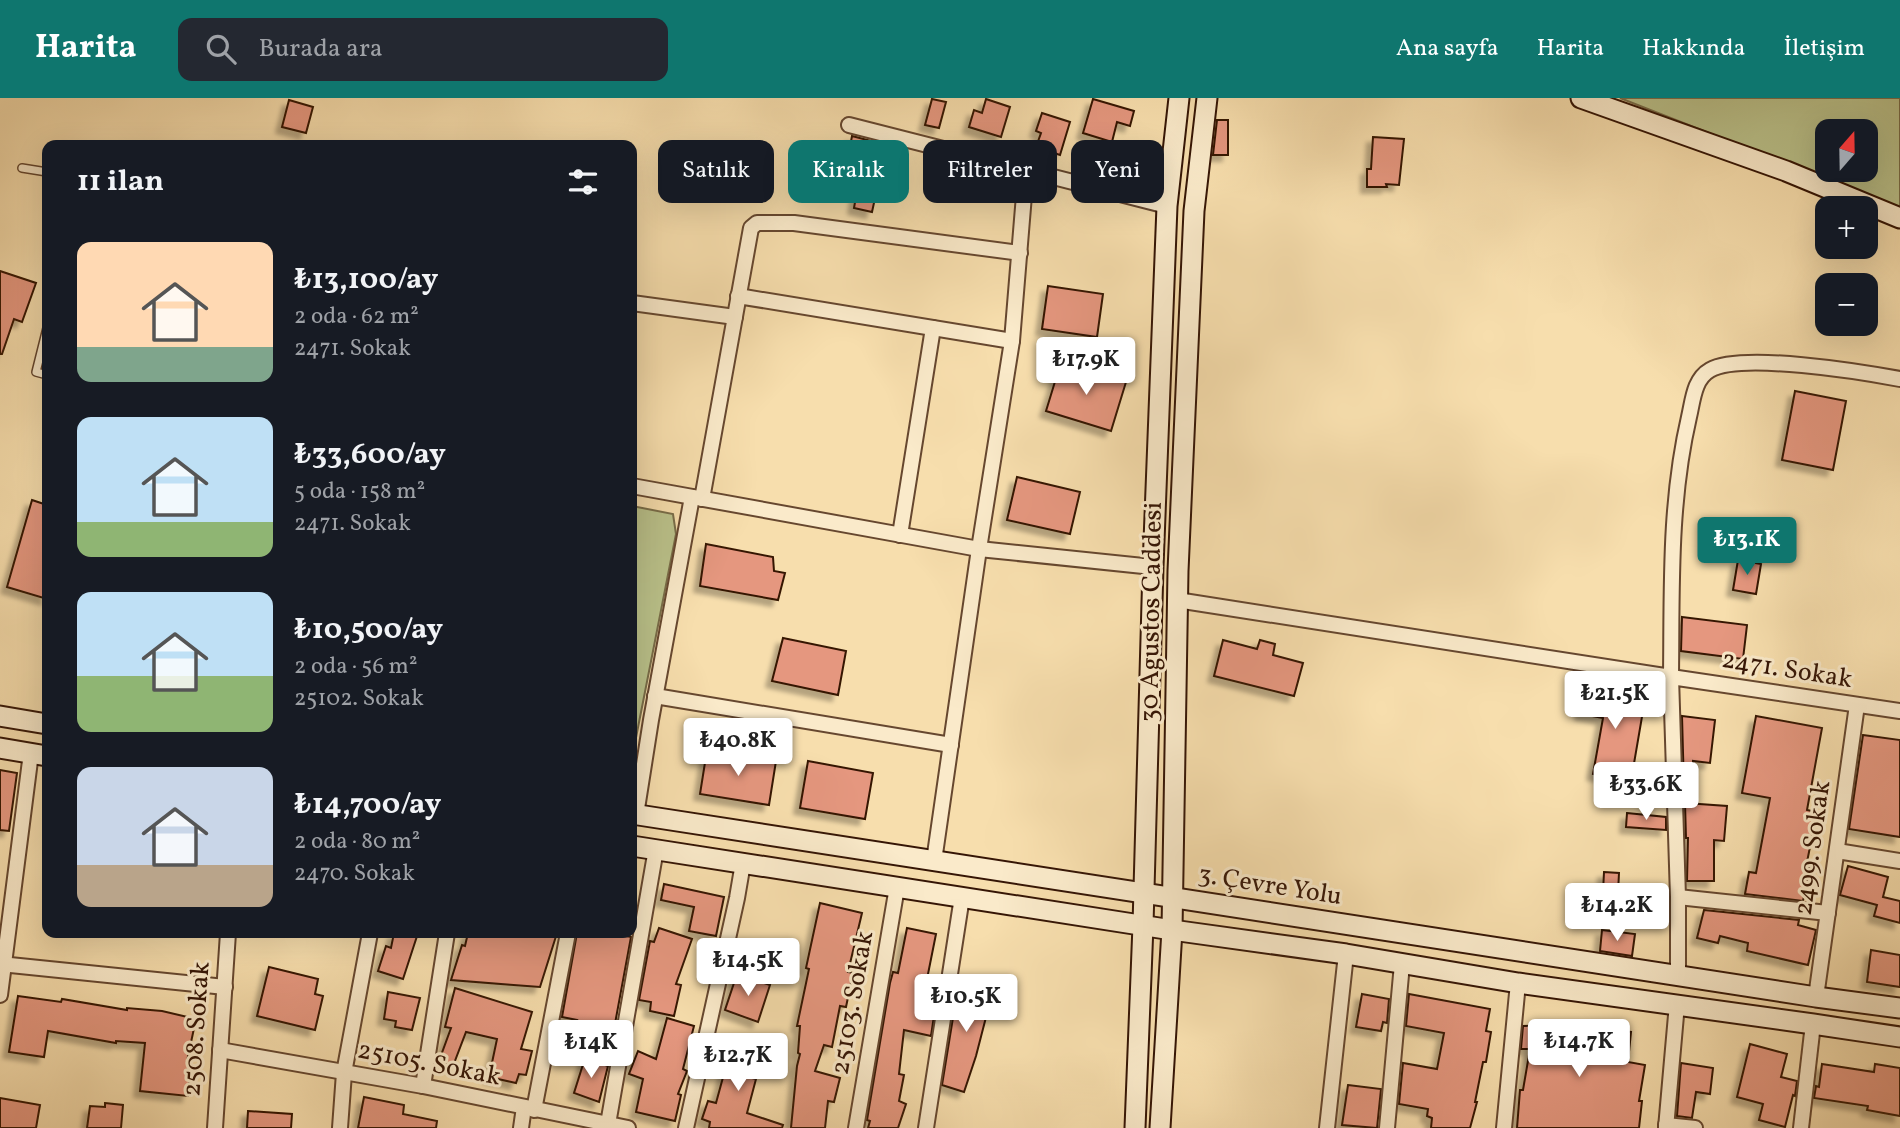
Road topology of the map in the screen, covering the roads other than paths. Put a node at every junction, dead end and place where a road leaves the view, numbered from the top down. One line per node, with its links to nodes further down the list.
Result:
1 (1179, 98): 10 (main road, 30 Agustos Caddesi)
2 (1208, 98): 26 (main road, 30 Agustos Caddesi)
3 (1581, 98): 11 (main road)
4 (849, 125): 5 (street)
5 (923, 144)
6 (22, 168): 7 (lane)
7 (42, 171)
8 (1057, 179): 10 (street)
9 (1024, 203): 12 (street)
10 (1167, 206): 25 (main road, 30 Agustos Caddesi)
11 (1900, 218)
12 (1020, 253): 13 (street); 17 (street)
13 (738, 296): 15 (street); 16 (street)
14 (637, 304): 15 (street)
15 (735, 317): 22 (street)
16 (933, 328): 17 (street); 23 (street)
17 (1012, 341): 24 (street)
18 (42, 348): 19 (lane)
19 (42, 374)
20 (1900, 379): 27 (street)
21 (637, 487): 22 (street)
22 (697, 498): 23 (street); 28 (street)
23 (900, 535): 24 (street)
24 (979, 549): 25 (street); 33 (street)
25 (1153, 567): 45 (main road, 30 Agustos Caddesi)
26 (1177, 600): 27 (street, 2471. Sokak); 48 (main road, 30 Agustos Caddesi)
27 (1671, 677): 29 (street, 2471. Sokak); 47 (street)
28 (655, 696): 33 (street); 36 (street)
29 (1857, 705): 30 (street, 2471. Sokak); 40 (street, 2499. Sokak)
30 (1900, 711)
31 (0, 716): 32 (main road)
32 (42, 723)
33 (951, 746): 41 (street)
34 (0, 748): 35 (main road)
35 (39, 754): 57 (street)
36 (637, 798)
37 (637, 815): 41 (main road, 3. Çevre Yolu)
38 (637, 847): 39 (main road)
39 (656, 849): 43 (main road); 72 (street)
40 (1837, 851): 42 (street); 49 (street, 2499. Sokak)
41 (934, 861): 45 (main road, 3. Çevre Yolu)
42 (1900, 861)
43 (743, 863): 44 (main road); 78 (street)
44 (897, 887): 46 (main road); 79 (street, 25103. Sokak)
45 (1144, 894): 48 (main road, 3. Çevre Yolu); 50 (main road, 30 Agustos Caddesi)
46 (962, 897): 50 (main road); 80 (street)
47 (1678, 897): 49 (street); 59 (street)
48 (1173, 898): 51 (main road, 30 Agustos Caddesi); 59 (main road, 3. Çevre Yolu)
49 (1828, 913): 63 (street, 2499. Sokak)
50 (1143, 925): 51 (main road); 81 (main road, 30 Agustos Caddesi)
51 (1172, 930): 56 (main road); 82 (main road, 30 Agustos Caddesi)
52 (228, 938): 61 (street, 2508. Sokak)
53 (369, 938): 69 (street)
54 (446, 938): 70 (street)
55 (567, 938): 71 (street)
56 (1346, 954): 58 (main road); 83 (street)
57 (2, 964): 61 (street); 62 (street)
58 (1402, 964): 60 (main road); 84 (street)
59 (1678, 975): 63 (main road, 3. Çevre Yolu)
60 (1518, 983): 64 (main road); 85 (street)
61 (225, 987): 68 (street, 2508. Sokak)
62 (0, 995)
63 (1816, 997): 65 (main road, 3. Çevre Yolu)
64 (1677, 1004): 66 (main road); 73 (street)
65 (1900, 1008)
66 (1813, 1024): 67 (main road); 87 (street)
67 (1900, 1038)
68 (219, 1049): 69 (street, 25105. Sokak); 74 (street, 2508. Sokak)
69 (344, 1073): 70 (street, 25105. Sokak); 75 (street)
70 (424, 1086): 71 (street, 25105. Sokak)
71 (529, 1109): 72 (street, 25105. Sokak); 76 (street)
72 (608, 1124): 77 (street, 25105. Sokak)
73 (1666, 1126): 86 (street)
74 (215, 1128)
75 (340, 1128)
76 (521, 1128)
77 (628, 1128)
78 (686, 1128)
79 (856, 1128)
80 (926, 1128)
81 (1135, 1128)
82 (1160, 1128)
83 (1327, 1128)
84 (1387, 1128)
85 (1504, 1128)
86 (1695, 1128)
87 (1801, 1128)

